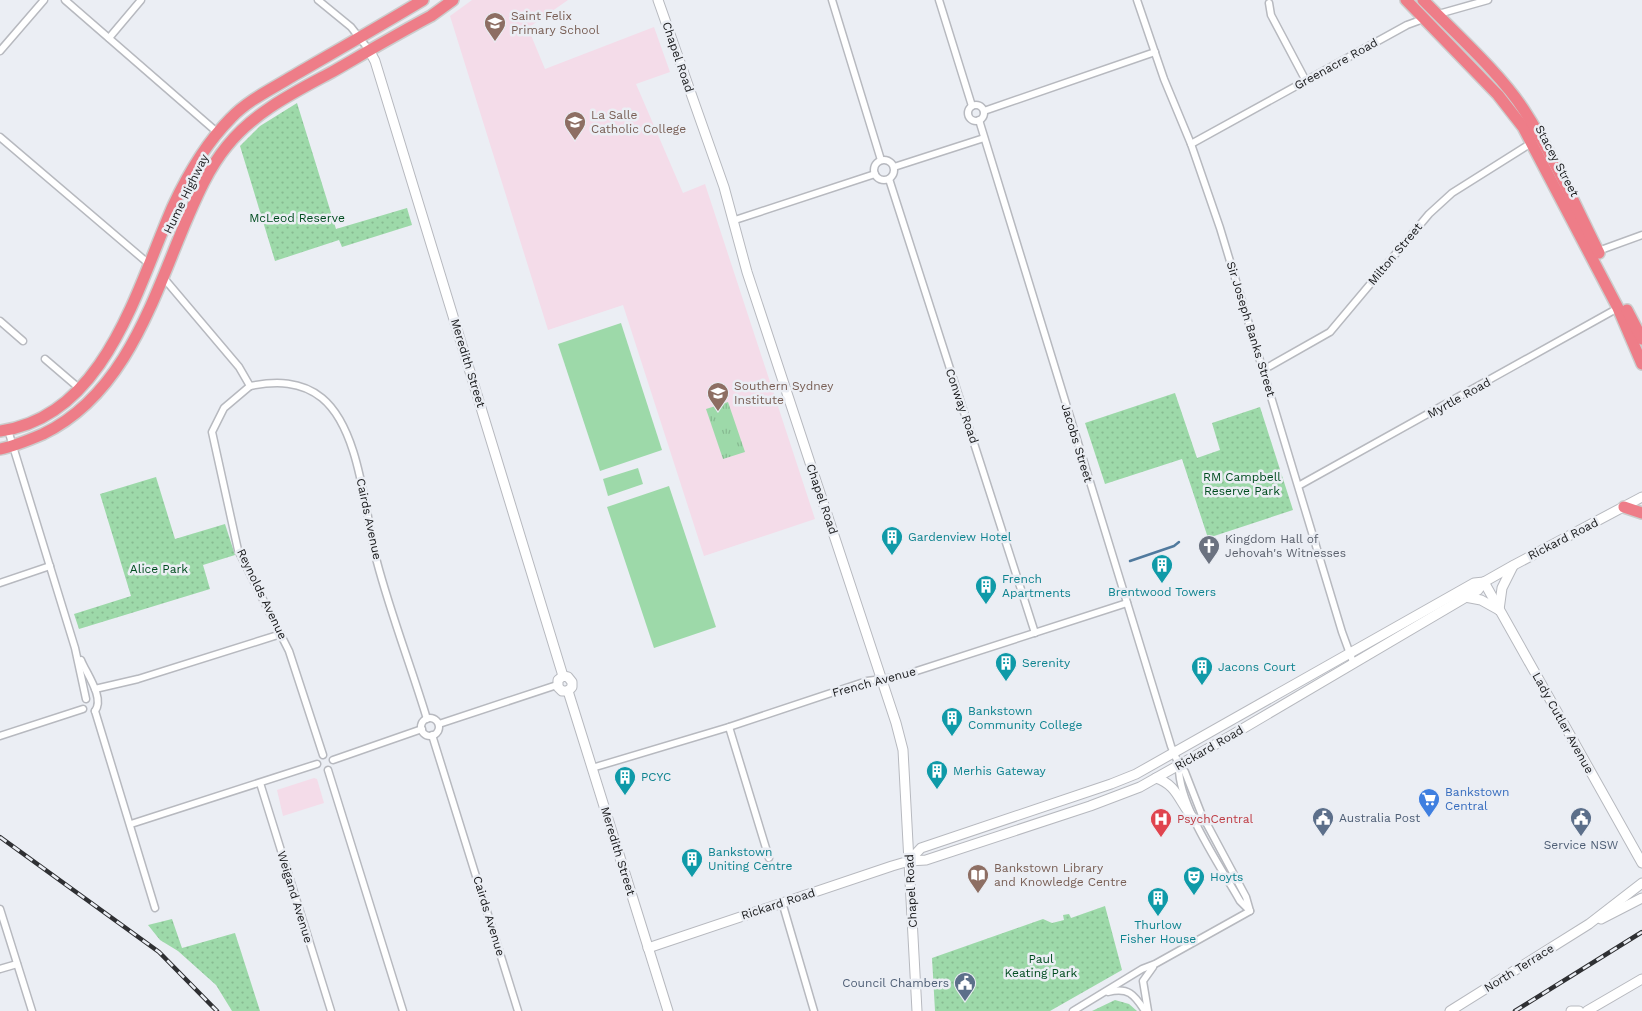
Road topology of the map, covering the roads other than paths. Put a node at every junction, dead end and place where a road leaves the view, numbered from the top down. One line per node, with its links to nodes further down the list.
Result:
1 (44, 0): 20 (street)
2 (66, 0): 18 (street)
3 (141, 0): 18 (street)
4 (318, 0): 17 (street)
5 (423, 0): 17 (highway, Hume Highway)
6 (658, 0): 35 (main road, Chapel Road)
7 (832, 0): 31 (street)
8 (939, 0): 23 (street)
9 (1137, 0): 21 (street, Sir Joseph Banks Street)
10 (1406, 0): 16 (highway, Stacey Street)
11 (1423, 0): 15 (highway, Stacey Street)
12 (1488, 0): 15 (street, Greenacre Road)
13 (449, 1): 19 (highway, Hume Highway)
14 (1269, 3): 22 (street)
15 (1437, 14): 16 (street, Greenacre Road); 37 (highway, Stacey Street)
16 (1424, 18): 22 (street, Greenacre Road); 29 (highway, Stacey Street)
17 (360, 37): 19 (street); 26 (highway, Hume Highway)
18 (110, 38): 26 (street)
19 (369, 50): 39 (highway, Hume Highway); 67 (main road, Meredith Street)
20 (0, 51)
21 (1155, 52): 24 (street); 30 (street, Sir Joseph Banks Street)
22 (1306, 81): 30 (street, Greenacre Road)
23 (972, 106): 24 (street); 25 (street)
24 (984, 111): 25 (street)
25 (978, 120): 28 (street, Jacobs Street)
26 (218, 133): 38 (highway, Hume Highway)
27 (0, 137): 38 (street)
28 (984, 138): 32 (street); 61 (street, Jacobs Street)
29 (1533, 142): 40 (highway, Stacey Street); 46 (street, Milton Street)
30 (1191, 144): 46 (street, Sir Joseph Banks Street)
31 (881, 160): 32 (street); 33 (street)
32 (894, 167): 34 (street)
33 (875, 174): 34 (street); 35 (street)
34 (889, 179): 63 (street, Conway Road)
35 (735, 220): 68 (main road, Chapel Road)
36 (1642, 235): 37 (street)
37 (1598, 251): 42 (highway, Stacey Street)
38 (150, 264): 48 (highway, Hume Highway)
39 (162, 276): 47 (street); 50 (highway, Hume Highway)
40 (1618, 308): 45 (highway, Stacey Street); 52 (street, Myrtle Road)
41 (0, 321): 43 (street)
42 (1642, 340)
43 (23, 341)
44 (45, 359): 48 (street)
45 (1642, 364)
46 (1263, 370): 52 (street, Sir Joseph Banks Street)
47 (250, 386): 64 (street, Reynolds Avenue); 76 (street, Cairds Avenue)
48 (80, 389): 49 (highway, Hume Highway)
49 (4, 430): 50 (street)
50 (12, 446): 51 (highway, Hume Highway); 57 (street)
51 (0, 449)
52 (1300, 485): 66 (street, Sir Joseph Banks Street)
53 (1642, 497): 54 (main road, Rickard Road)
54 (1624, 507): 55 (highway); 56 (main road, Rickard Road)
55 (1642, 513)
56 (1514, 565): 58 (main road, Rickard Road); 62 (main road)
57 (50, 566): 59 (street); 65 (street)
58 (1484, 582): 60 (main road, Rickard Road); 62 (main road, Lady Cutler Avenue); 66 (main road, Rickard Road)
59 (0, 583)
60 (1465, 597): 62 (main road); 66 (main road, Rickard Road)
61 (1127, 603): 63 (street, French Avenue); 82 (street, Jacobs Street)
62 (1499, 610): 95 (main road, Lady Cutler Avenue)
63 (1035, 633): 68 (street, French Avenue)
64 (281, 634): 70 (street); 83 (street, Reynolds Avenue)
65 (75, 648): 70 (street); 72 (street)
66 (1352, 658): 82 (main road, Rickard Road); 86 (main road, Rickard Road)
67 (563, 676): 69 (main road); 71 (main road)
68 (882, 679): 78 (street, French Avenue); 94 (main road, Chapel Road)
69 (557, 684): 71 (main road); 77 (street)
70 (95, 689): 73 (street)
71 (568, 691): 87 (main road, Meredith Street)
72 (86, 699): 73 (street); 74 (street)
73 (97, 702): 75 (street)
74 (83, 709): 75 (street); 80 (street)
75 (95, 711): 92 (street)
76 (427, 718): 77 (street); 79 (street)
77 (439, 724): 81 (street)
78 (729, 727): 87 (street, French Avenue); 93 (street)
79 (422, 729): 81 (street); 84 (street)
80 (0, 736)
81 (432, 736): 112 (street, Cairds Avenue)
82 (1174, 753): 86 (street, Jacobs Street); 94 (main road, Rickard Road)
83 (323, 755): 84 (street); 85 (street)
84 (332, 760): 88 (street)
85 (317, 764): 88 (street); 90 (street)
86 (1179, 765): 89 (main road, Rickard Road); 91 (street, Jacobs Street); 101 (street, Jacobs Street)
87 (592, 768): 103 (main road, Meredith Street)
88 (328, 770): 111 (street)
89 (1156, 778): 91 (main road); 94 (main road, Rickard Road)
90 (260, 783): 92 (street); 110 (street, Weigand Avenue)
91 (1194, 819): 101 (street, Jacobs Street)
92 (131, 824): 99 (street)
93 (769, 858)
94 (909, 861): 98 (main road, Rickard Road); 115 (main road, Chapel Road)
95 (1642, 863)
96 (1642, 883): 102 (main road, North Terrace)
97 (1642, 898): 102 (main road, North Terrace)
98 (782, 902): 103 (main road, Rickard Road); 114 (street)
99 (154, 908)
100 (0, 909): 104 (street)
101 (1250, 911): 105 (street)
102 (1589, 924): 118 (main road, North Terrace)
103 (648, 948): 113 (main road, Meredith Street)
104 (17, 964): 106 (street); 109 (street)
105 (1155, 964): 108 (street); 117 (street)
106 (0, 969)
107 (1642, 979): 121 (main road)
108 (1104, 993): 116 (street); 117 (street)
109 (32, 1011)
110 (331, 1011)
111 (403, 1011)
112 (518, 1011)
113 (668, 1011)
114 (814, 1011)
115 (918, 1011)
116 (1073, 1011)
117 (1147, 1011)
118 (1450, 1011)
119 (1571, 1011): 120 (main road)
120 (1579, 1011)
121 (1587, 1011)

